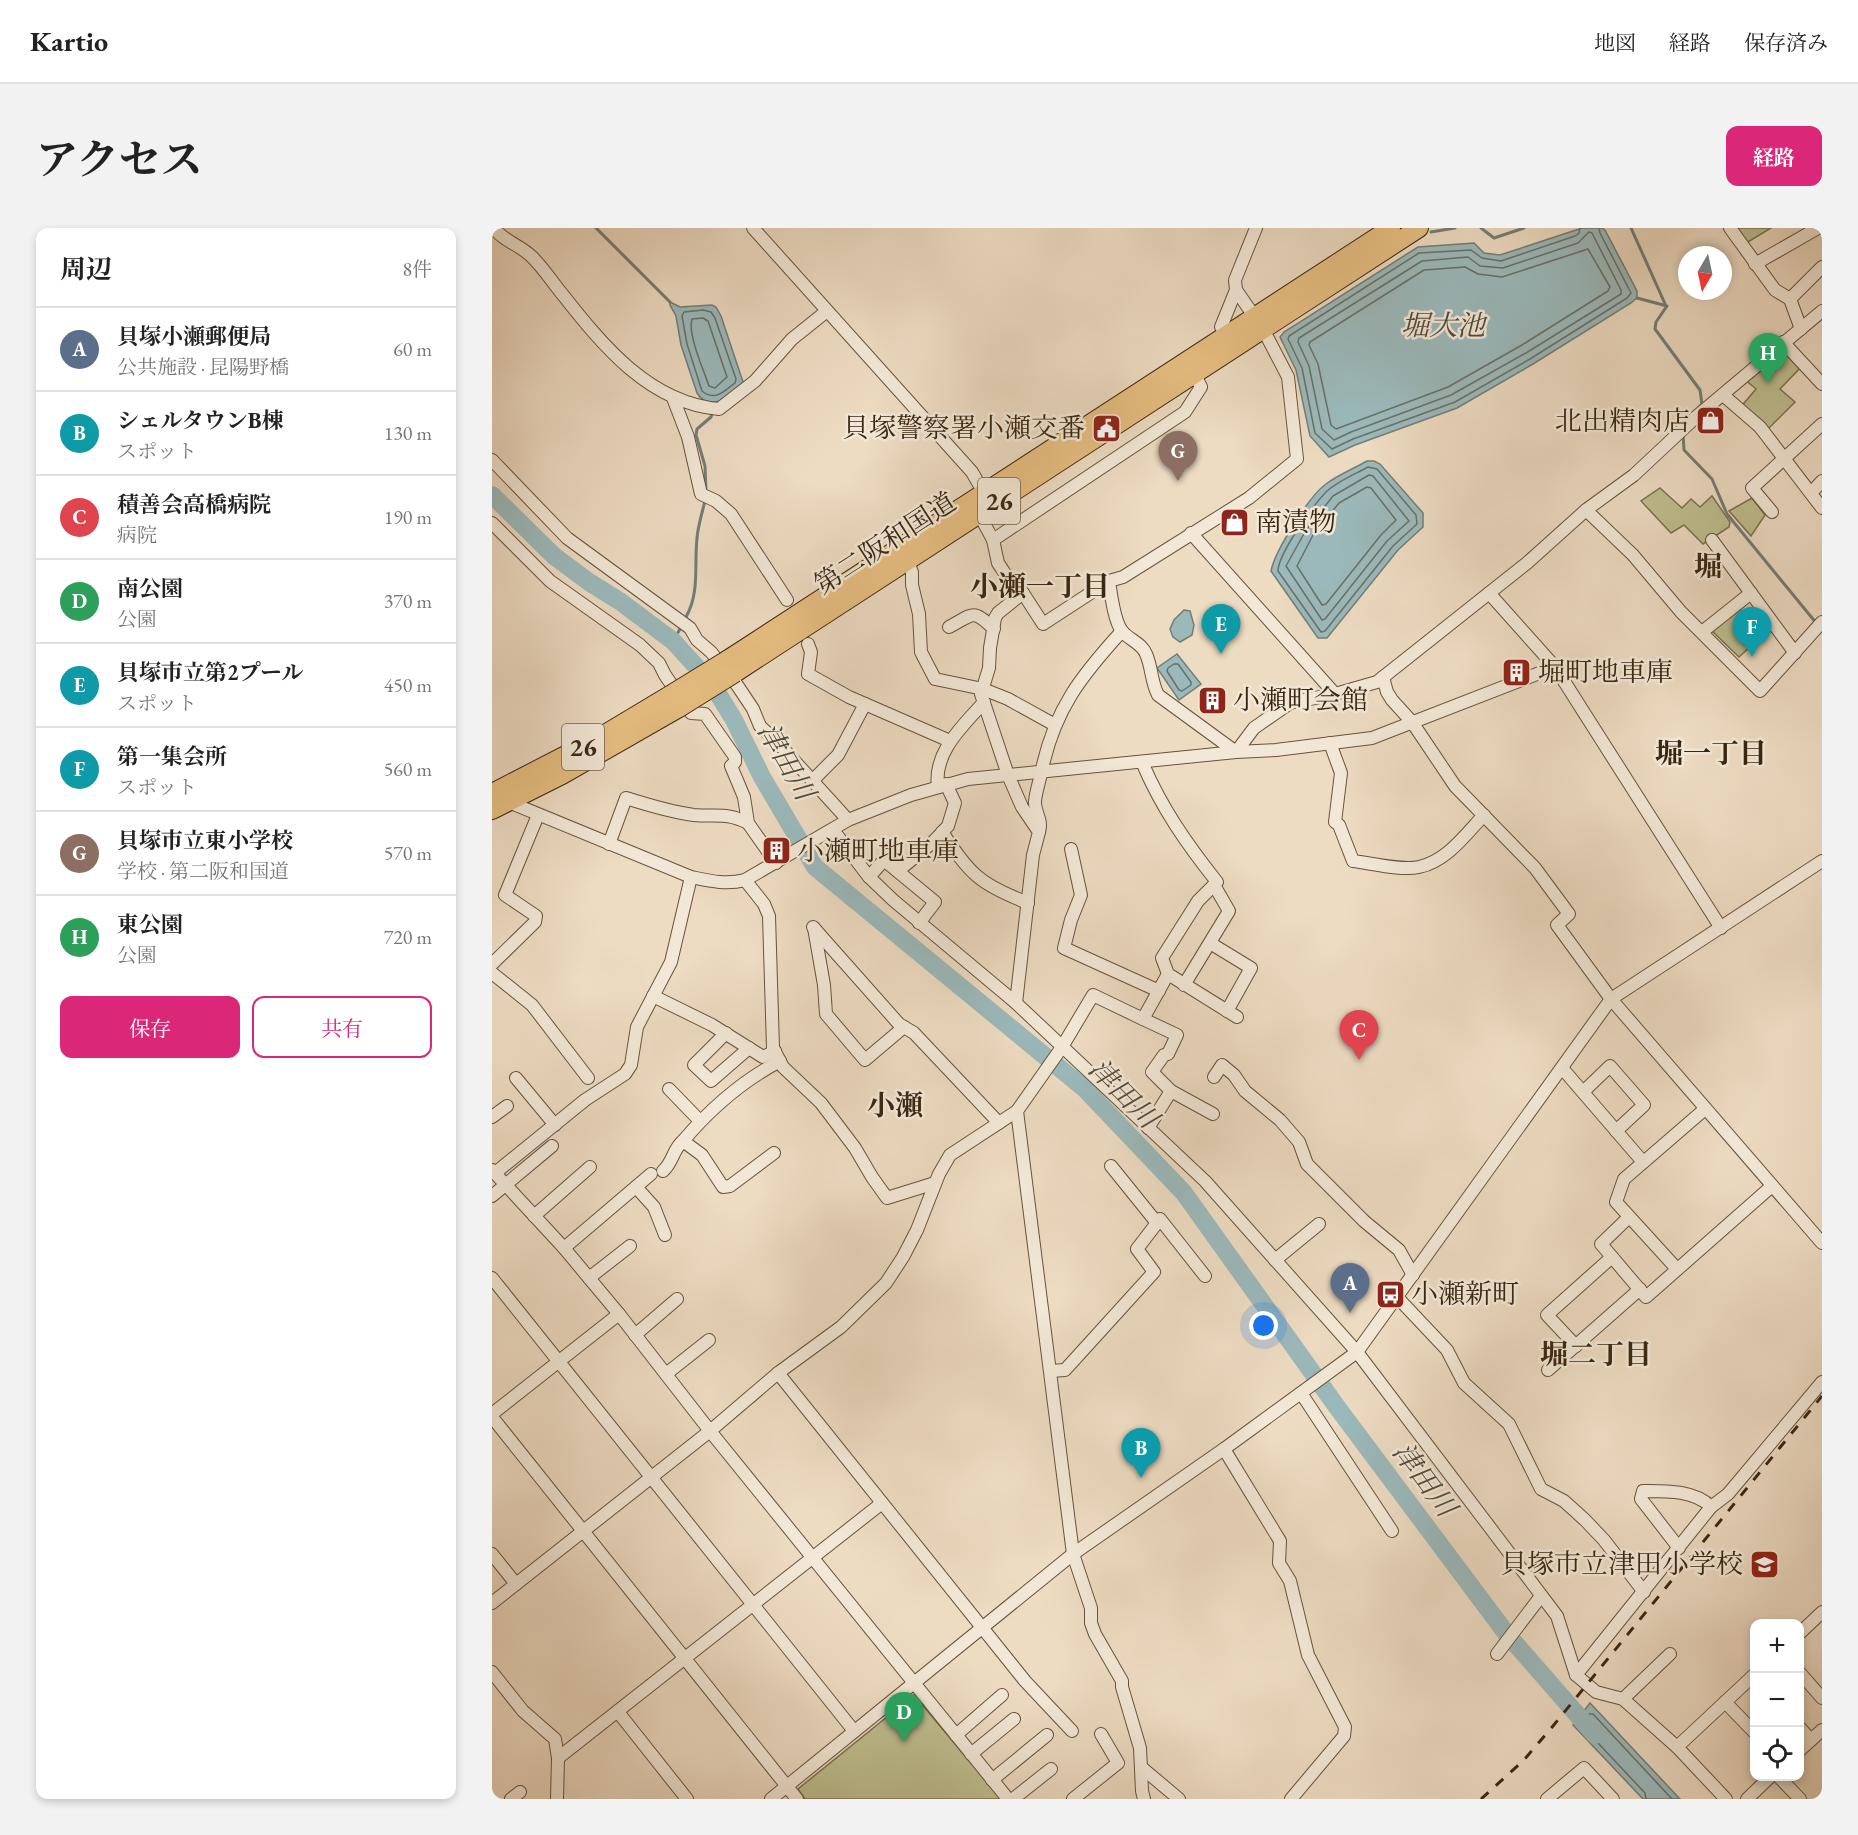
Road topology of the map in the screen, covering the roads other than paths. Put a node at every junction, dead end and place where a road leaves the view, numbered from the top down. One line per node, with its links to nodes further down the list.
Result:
1 (753, 228): 12 (street)
2 (1256, 228): 10 (street)
3 (1391, 228): 14 (highway, 第二阪和国道 / 26)
4 (1419, 228): 14 (highway, 第二阪和国道 / 26)
5 (1730, 228): 8 (street)
6 (1818, 228): 8 (street)
7 (494, 231): 21 (street)
8 (1755, 264): 11 (street)
9 (1822, 267): 11 (street)
10 (1236, 290): 14 (street); 15 (street)
11 (1790, 299): 16 (street)
12 (827, 311): 21 (street); 26 (street)
13 (1822, 311): 16 (street)
14 (1259, 323): 18 (highway, 第二阪和国道 / 26); 33 (street)
15 (1221, 327)
16 (1801, 328): 17 (street)
17 (1783, 342): 19 (street); 20 (street)
18 (1191, 367): 26 (highway, 第二阪和国道 / 26); 31 (highway, 第二阪和国道 / 26); 34 (street)
19 (1822, 384)
20 (1723, 395): 23 (street); 29 (street)
21 (673, 398): 41 (street)
22 (1822, 424): 23 (street)
23 (1784, 458): 27 (street); 30 (street)
24 (492, 460): 65 (street)
25 (1822, 480): 27 (street)
26 (984, 493): 31 (street); 49 (highway, 第二阪和国道 / 26)
27 (1811, 493): 28 (street)
28 (1822, 507)
29 (1586, 510): 39 (street); 46 (street)
30 (1772, 512)
31 (979, 514): 34 (street); 36 (highway, 第二阪和国道 / 26)
32 (492, 523): 73 (street)
33 (1191, 533): 37 (street); 53 (street)
34 (993, 540): 38 (street)
35 (1712, 540): 40 (street)
36 (907, 560): 49 (highway, 第二阪和国道 / 26); 52 (street)
37 (1108, 580): 38 (street); 45 (street)
38 (1023, 593): 44 (street)
39 (1489, 593): 50 (street); 51 (street)
40 (1750, 593): 46 (street); 48 (street)
41 (787, 600)
42 (1822, 622): 48 (street)
43 (949, 627): 44 (street)
44 (994, 629): 52 (street)
45 (1122, 631): 58 (street); 61 (street)
46 (1702, 633): 48 (street)
47 (808, 644): 56 (street)
48 (1795, 652)
49 (731, 666): 54 (highway, 第二阪和国道 / 26, bridge)
50 (1555, 667): 57 (street); 88 (street)
51 (1383, 677): 53 (street); 57 (street)
52 (983, 689): 55 (street); 58 (street)
53 (1335, 693): 61 (street)
54 (674, 701): 67 (highway, 第二阪和国道 / 26); 68 (highway, 第二阪和国道 / 26)
55 (984, 702): 59 (street); 64 (street)
56 (865, 704): 59 (street); 65 (street)
57 (1412, 722): 60 (street); 71 (street)
58 (1055, 725): 63 (street)
59 (950, 741): 66 (street)
60 (1330, 743): 61 (street); 71 (street)
61 (1236, 752): 62 (street)
62 (1142, 762): 63 (street); 85 (street)
63 (1042, 771): 64 (street); 76 (street)
64 (1008, 775): 66 (street); 76 (street)
65 (813, 781): 72 (street)
66 (942, 785): 72 (street); 75 (street)
67 (492, 794): 68 (street)
68 (509, 802): 69 (highway, 第二阪和国道 / 26); 70 (street)
69 (492, 810)
70 (538, 815): 77 (street); 90 (street)
71 (1485, 815): 96 (street)
72 (848, 820): 74 (street)
73 (748, 823): 77 (street); 80 (street)
74 (833, 830): 80 (street); 83 (street)
75 (942, 832): 81 (street); 86 (street)
76 (1040, 832): 86 (street)
77 (609, 844): 82 (street)
78 (1071, 849): 94 (street)
79 (1822, 861): 88 (street)
80 (776, 863): 84 (street)
81 (898, 871): 83 (street); 87 (street)
82 (691, 877): 84 (street); 95 (street)
83 (869, 877): 87 (street)
84 (745, 880): 103 (street)
85 (1214, 885): 89 (street); 92 (street)
86 (1028, 903): 97 (street)
87 (919, 922): 97 (street)
88 (1721, 928): 96 (street)
89 (1210, 942): 93 (street); 93 (street)
90 (492, 964)
91 (492, 973): 107 (street)
92 (1168, 974): 93 (street); 94 (street)
93 (1184, 985)
94 (1159, 991): 98 (street)
95 (653, 996): 100 (street); 118 (street)
96 (1611, 999): 104 (street); 112 (street)
97 (1016, 1003): 101 (street)
98 (1143, 1019): 101 (street); 109 (street)
99 (904, 1027): 99 (street); 117 (street)
100 (726, 1034): 102 (street); 102 (street)
101 (1062, 1047): 113 (street); 119 (street)
102 (749, 1048): 103 (street)
103 (778, 1056): 116 (street); 128 (street)
104 (1562, 1068): 110 (street); 144 (street)
105 (1214, 1077): 144 (street)
106 (516, 1078): 118 (street)
107 (588, 1078)
108 (669, 1089): 116 (street)
109 (1171, 1091): 114 (street); 119 (street)
110 (1583, 1092): 120 (street); 120 (street)
111 (507, 1106): 115 (street)
112 (1705, 1109): 124 (street); 130 (street)
113 (1017, 1111): 117 (street); 158 (street)
114 (1213, 1114)
115 (492, 1118)
116 (700, 1121): 121 (street)
117 (999, 1123): 128 (street)
118 (555, 1125): 127 (street)
119 (1148, 1128): 142 (street)
120 (1616, 1131): 124 (street)
121 (683, 1141): 123 (street); 131 (street)
122 (552, 1146): 129 (street)
123 (774, 1153)
124 (1643, 1162): 134 (street)
125 (1111, 1166): 135 (street)
126 (590, 1167): 133 (street)
127 (494, 1171): 129 (street)
128 (935, 1183): 159 (street)
129 (506, 1185): 132 (street); 133 (street)
130 (1772, 1186): 138 (street); 143 (street)
131 (636, 1187): 137 (street); 140 (street)
132 (492, 1196)
133 (534, 1215): 140 (street)
134 (1629, 1217): 141 (street); 143 (street)
135 (1160, 1218): 145 (street); 158 (street)
136 (1319, 1224): 142 (street)
137 (664, 1235)
138 (1822, 1243)
139 (630, 1246): 147 (street)
140 (564, 1248): 147 (street)
141 (1612, 1257): 148 (street); 154 (street)
142 (1275, 1260): 155 (street)
143 (1677, 1269): 148 (street)
144 (1413, 1275): 149 (street)
145 (1205, 1276)
146 (492, 1278): 156 (street)
147 (589, 1278): 151 (street)
148 (1640, 1289): 154 (street)
149 (1397, 1297): 155 (street); 176 (street)
150 (677, 1299): 152 (street)
151 (619, 1314): 152 (street); 156 (street)
152 (635, 1335): 160 (street)
153 (709, 1340): 160 (street)
154 (1576, 1346): 157 (street)
155 (1357, 1352): 162 (street); 177 (street)
156 (558, 1363): 163 (street); 166 (street)
157 (1548, 1370)
158 (1051, 1371): 173 (street)
159 (778, 1373): 164 (street); 167 (street)
160 (666, 1374): 164 (street)
161 (1822, 1382): 168 (street)
162 (1301, 1393): 165 (street); 169 (street)
163 (492, 1415): 170 (street)
164 (710, 1431): 166 (street); 174 (street)
165 (1224, 1449): 173 (street); 224 (street)
166 (652, 1477): 170 (street); 179 (street)
167 (882, 1503): 174 (street); 181 (street)
168 (1711, 1507): 171 (street); 171 (street)
169 (1392, 1531)
170 (583, 1532): 175 (street); 185 (street)
171 (1679, 1548): 176 (street)
172 (492, 1554): 175 (street)
173 (1073, 1554): 181 (street); 209 (street)
174 (813, 1558): 179 (street); 190 (street)
175 (516, 1584): 178 (street)
176 (1644, 1592): 187 (street)
177 (1541, 1596): 183 (street); 187 (street)
178 (492, 1603)
179 (754, 1605): 185 (street); 198 (street)
180 (1822, 1611): 182 (street)
181 (982, 1627): 190 (street); 199 (street)
182 (1804, 1629)
183 (1497, 1654)
184 (1670, 1654): 193 (street)
185 (685, 1660): 195 (street); 214 (street)
186 (492, 1672): 208 (street)
187 (1576, 1675): 193 (street)
188 (1804, 1678): 192 (street)
189 (1750, 1681): 194 (street)
190 (914, 1683): 198 (street); 201 (street)
191 (1002, 1695): 201 (street)
192 (1822, 1698)
193 (1623, 1699): 205 (street)
194 (1725, 1702): 197 (street); 205 (street)
195 (618, 1712): 208 (street); 216 (street)
196 (1014, 1719): 207 (street)
197 (1750, 1727)
198 (854, 1731): 214 (street)
199 (1072, 1731)
200 (1101, 1734): 221 (street)
201 (956, 1735): 207 (street)
202 (1047, 1735): 211 (street)
203 (1815, 1736): 204 (street); 206 (street)
204 (1804, 1746)
205 (1677, 1747): 227 (street)
206 (1822, 1749)
207 (971, 1754): 211 (street)
208 (558, 1758): 215 (street)
209 (1141, 1767): 222 (street); 223 (street)
210 (1051, 1768): 220 (street)
211 (992, 1780): 219 (street)
212 (1766, 1781): 228 (street)
213 (1783, 1781): 229 (street)
214 (787, 1786): 217 (street); 218 (street)
215 (557, 1799)
216 (687, 1799)
217 (771, 1799)
218 (797, 1799)
219 (1008, 1799)
220 (1013, 1799)
221 (1073, 1799)
222 (1144, 1799)
223 (1179, 1799)
224 (1291, 1799)
225 (1546, 1799): 226 (street)
226 (1613, 1799)
227 (1726, 1799)
228 (1747, 1799)
229 (1800, 1799)

